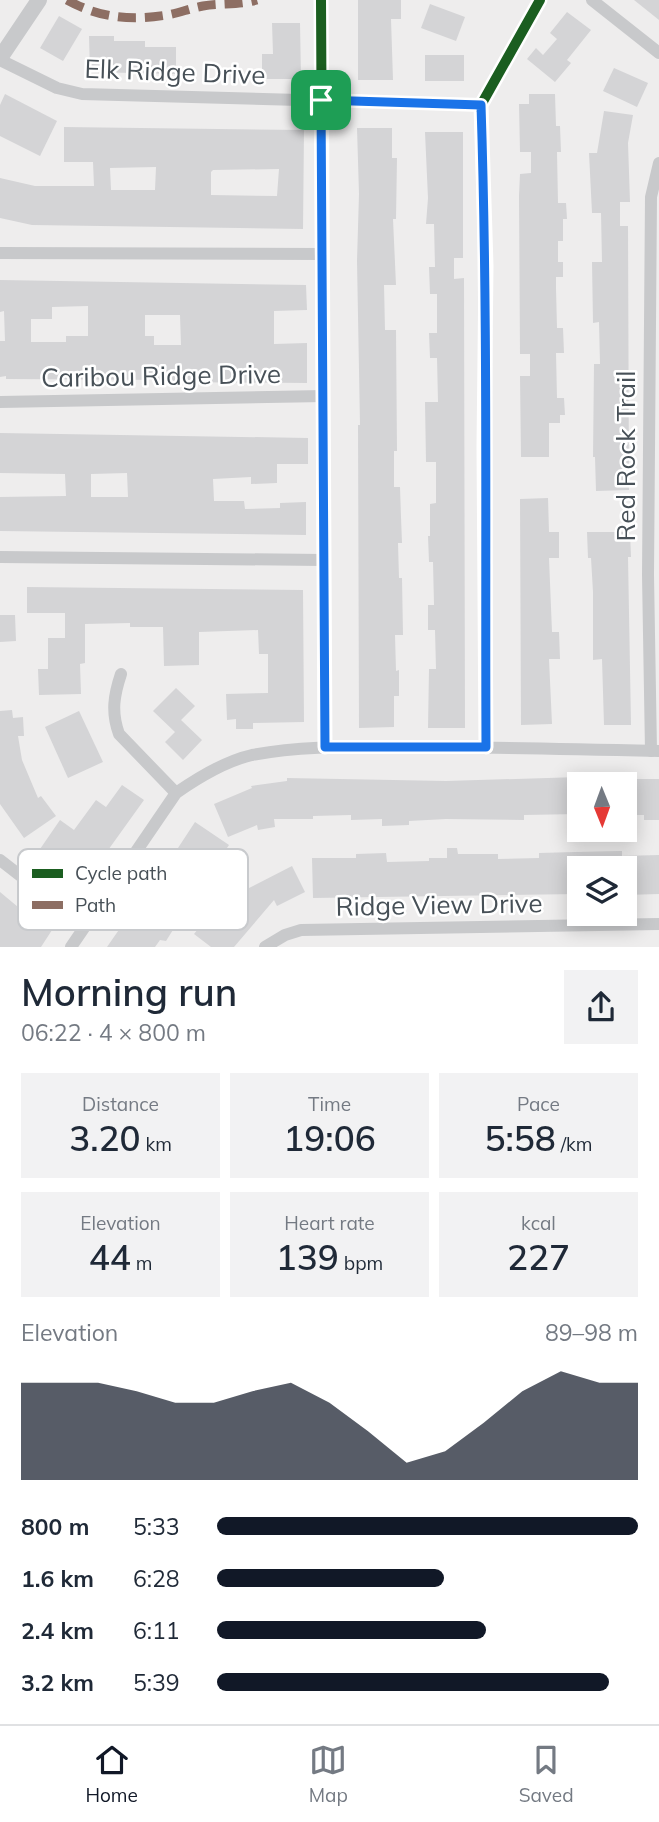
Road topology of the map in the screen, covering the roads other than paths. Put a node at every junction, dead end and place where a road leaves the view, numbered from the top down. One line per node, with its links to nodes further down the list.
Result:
1 (39, 0): 6 (street)
2 (321, 0): 7 (street)
3 (540, 0): 8 (street)
4 (592, 0): 5 (street)
5 (659, 53)
6 (0, 59): 7 (street, Elk Ridge Drive)
7 (321, 100): 8 (street, Elk Ridge Drive); 11 (street)
8 (481, 105): 18 (street)
9 (659, 163): 19 (street, Red Rock Trail)
10 (0, 253): 11 (street)
11 (323, 254): 12 (street)
12 (324, 396): 13 (street, Caribou Ridge Drive); 15 (street)
13 (0, 402)
14 (0, 557): 15 (street)
15 (323, 560): 17 (street)
16 (121, 674): 20 (street)
17 (325, 747): 18 (street); 20 (street)
18 (486, 747): 19 (street)
19 (655, 751)
20 (176, 793): 21 (street)
21 (138, 849)
22 (0, 860): 23 (street)
23 (18, 874)
24 (659, 924): 27 (street, Ridge View Drive)
25 (82, 930): 26 (street)
26 (71, 947)
27 (265, 947)

